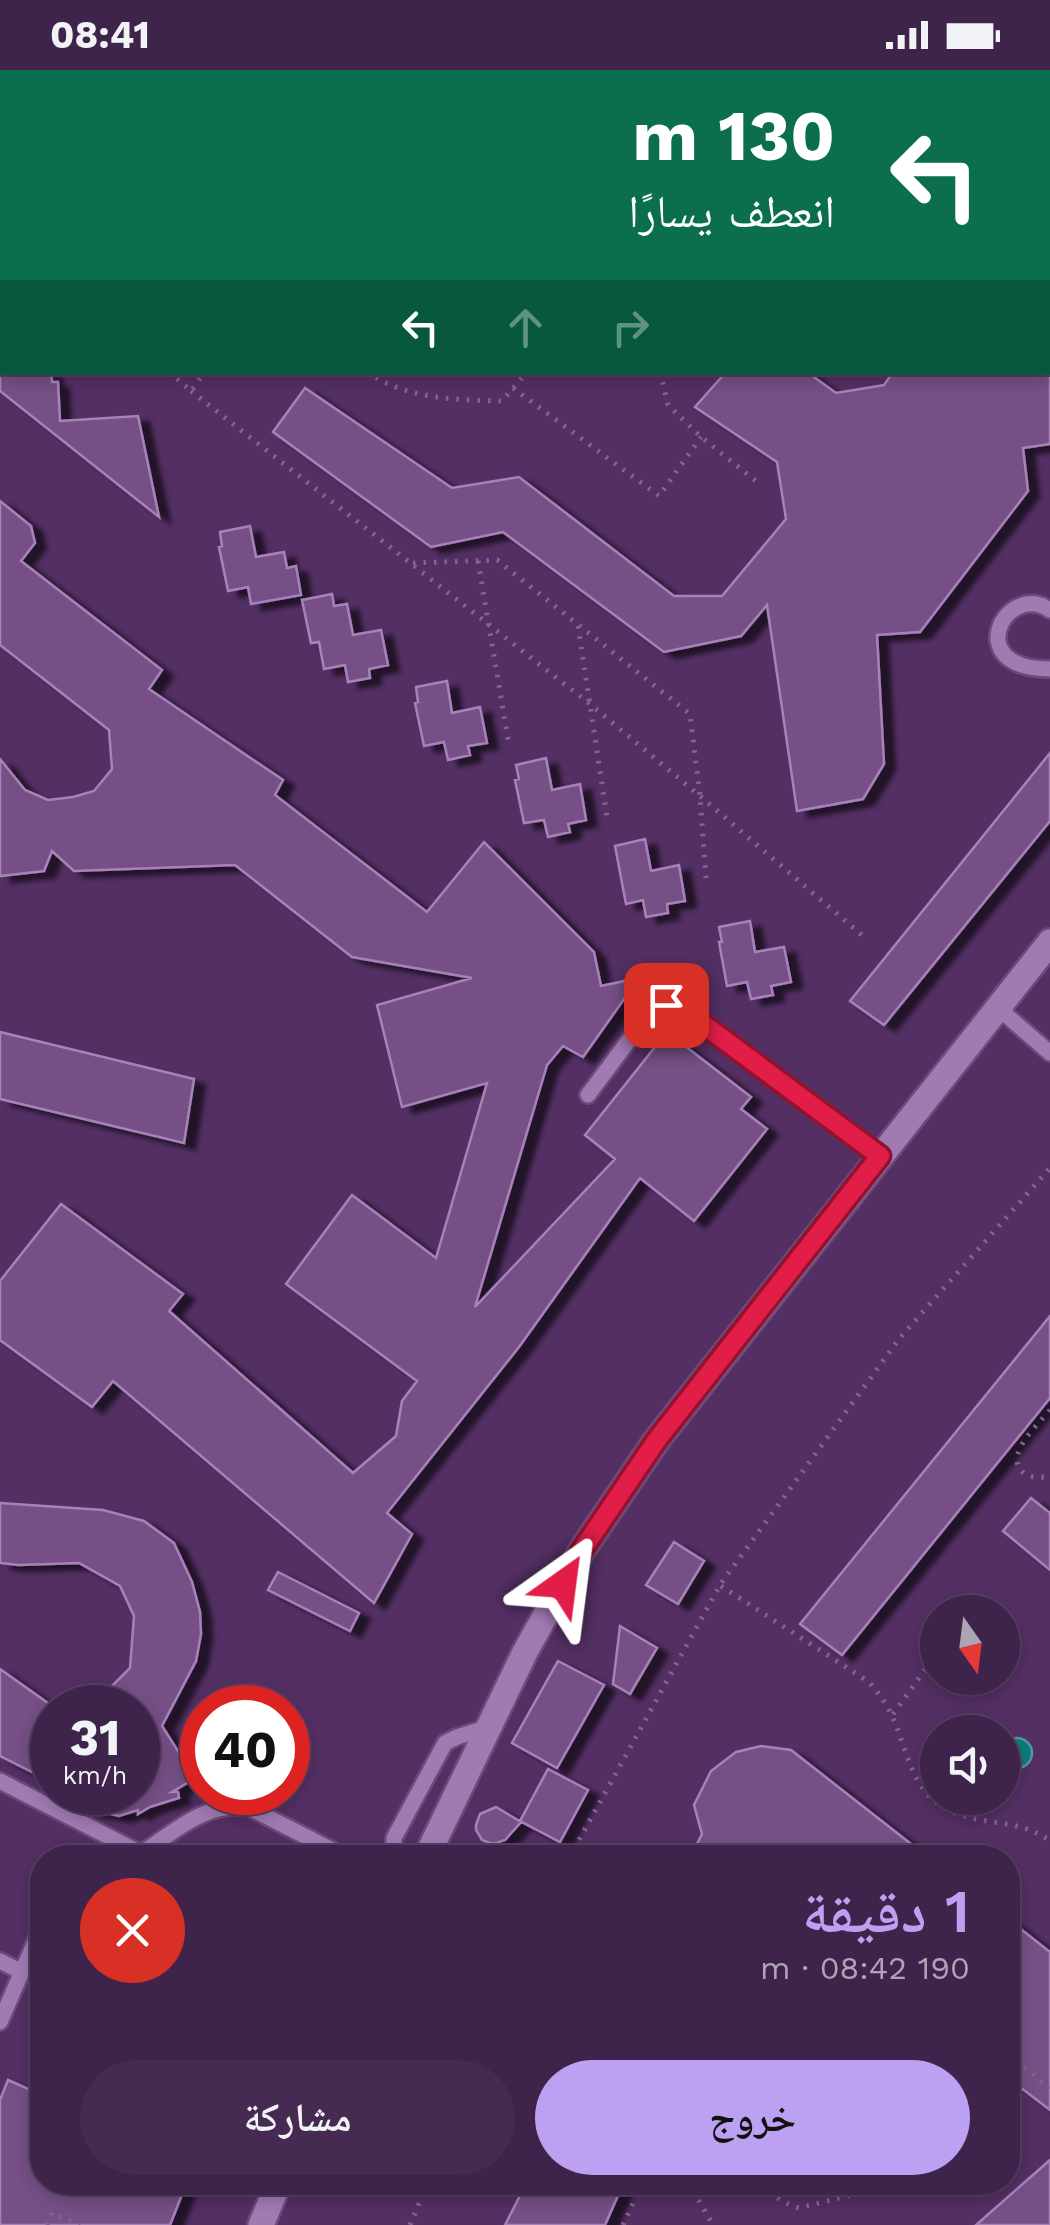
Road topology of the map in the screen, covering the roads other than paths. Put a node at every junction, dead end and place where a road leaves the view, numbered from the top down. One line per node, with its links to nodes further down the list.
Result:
1 (1050, 610): 2 (lane)
2 (1050, 669)
3 (1050, 942): 4 (street)
4 (997, 1007): 5 (lane); 7 (street)
5 (1050, 1053)
6 (588, 1095): 7 (lane)
7 (880, 1156): 8 (street)
8 (488, 1727): 13 (lane); 14 (street)
9 (0, 1780): 10 (lane)
10 (127, 1845)
11 (160, 1845): 12 (lane)
12 (323, 1845)
13 (394, 1845)
14 (432, 1845)
15 (30, 1954): 17 (lane)
16 (0, 1961): 17 (lane)
17 (22, 1972): 18 (lane)
18 (0, 2022)
19 (274, 2195): 20 (street)
20 (261, 2225)

